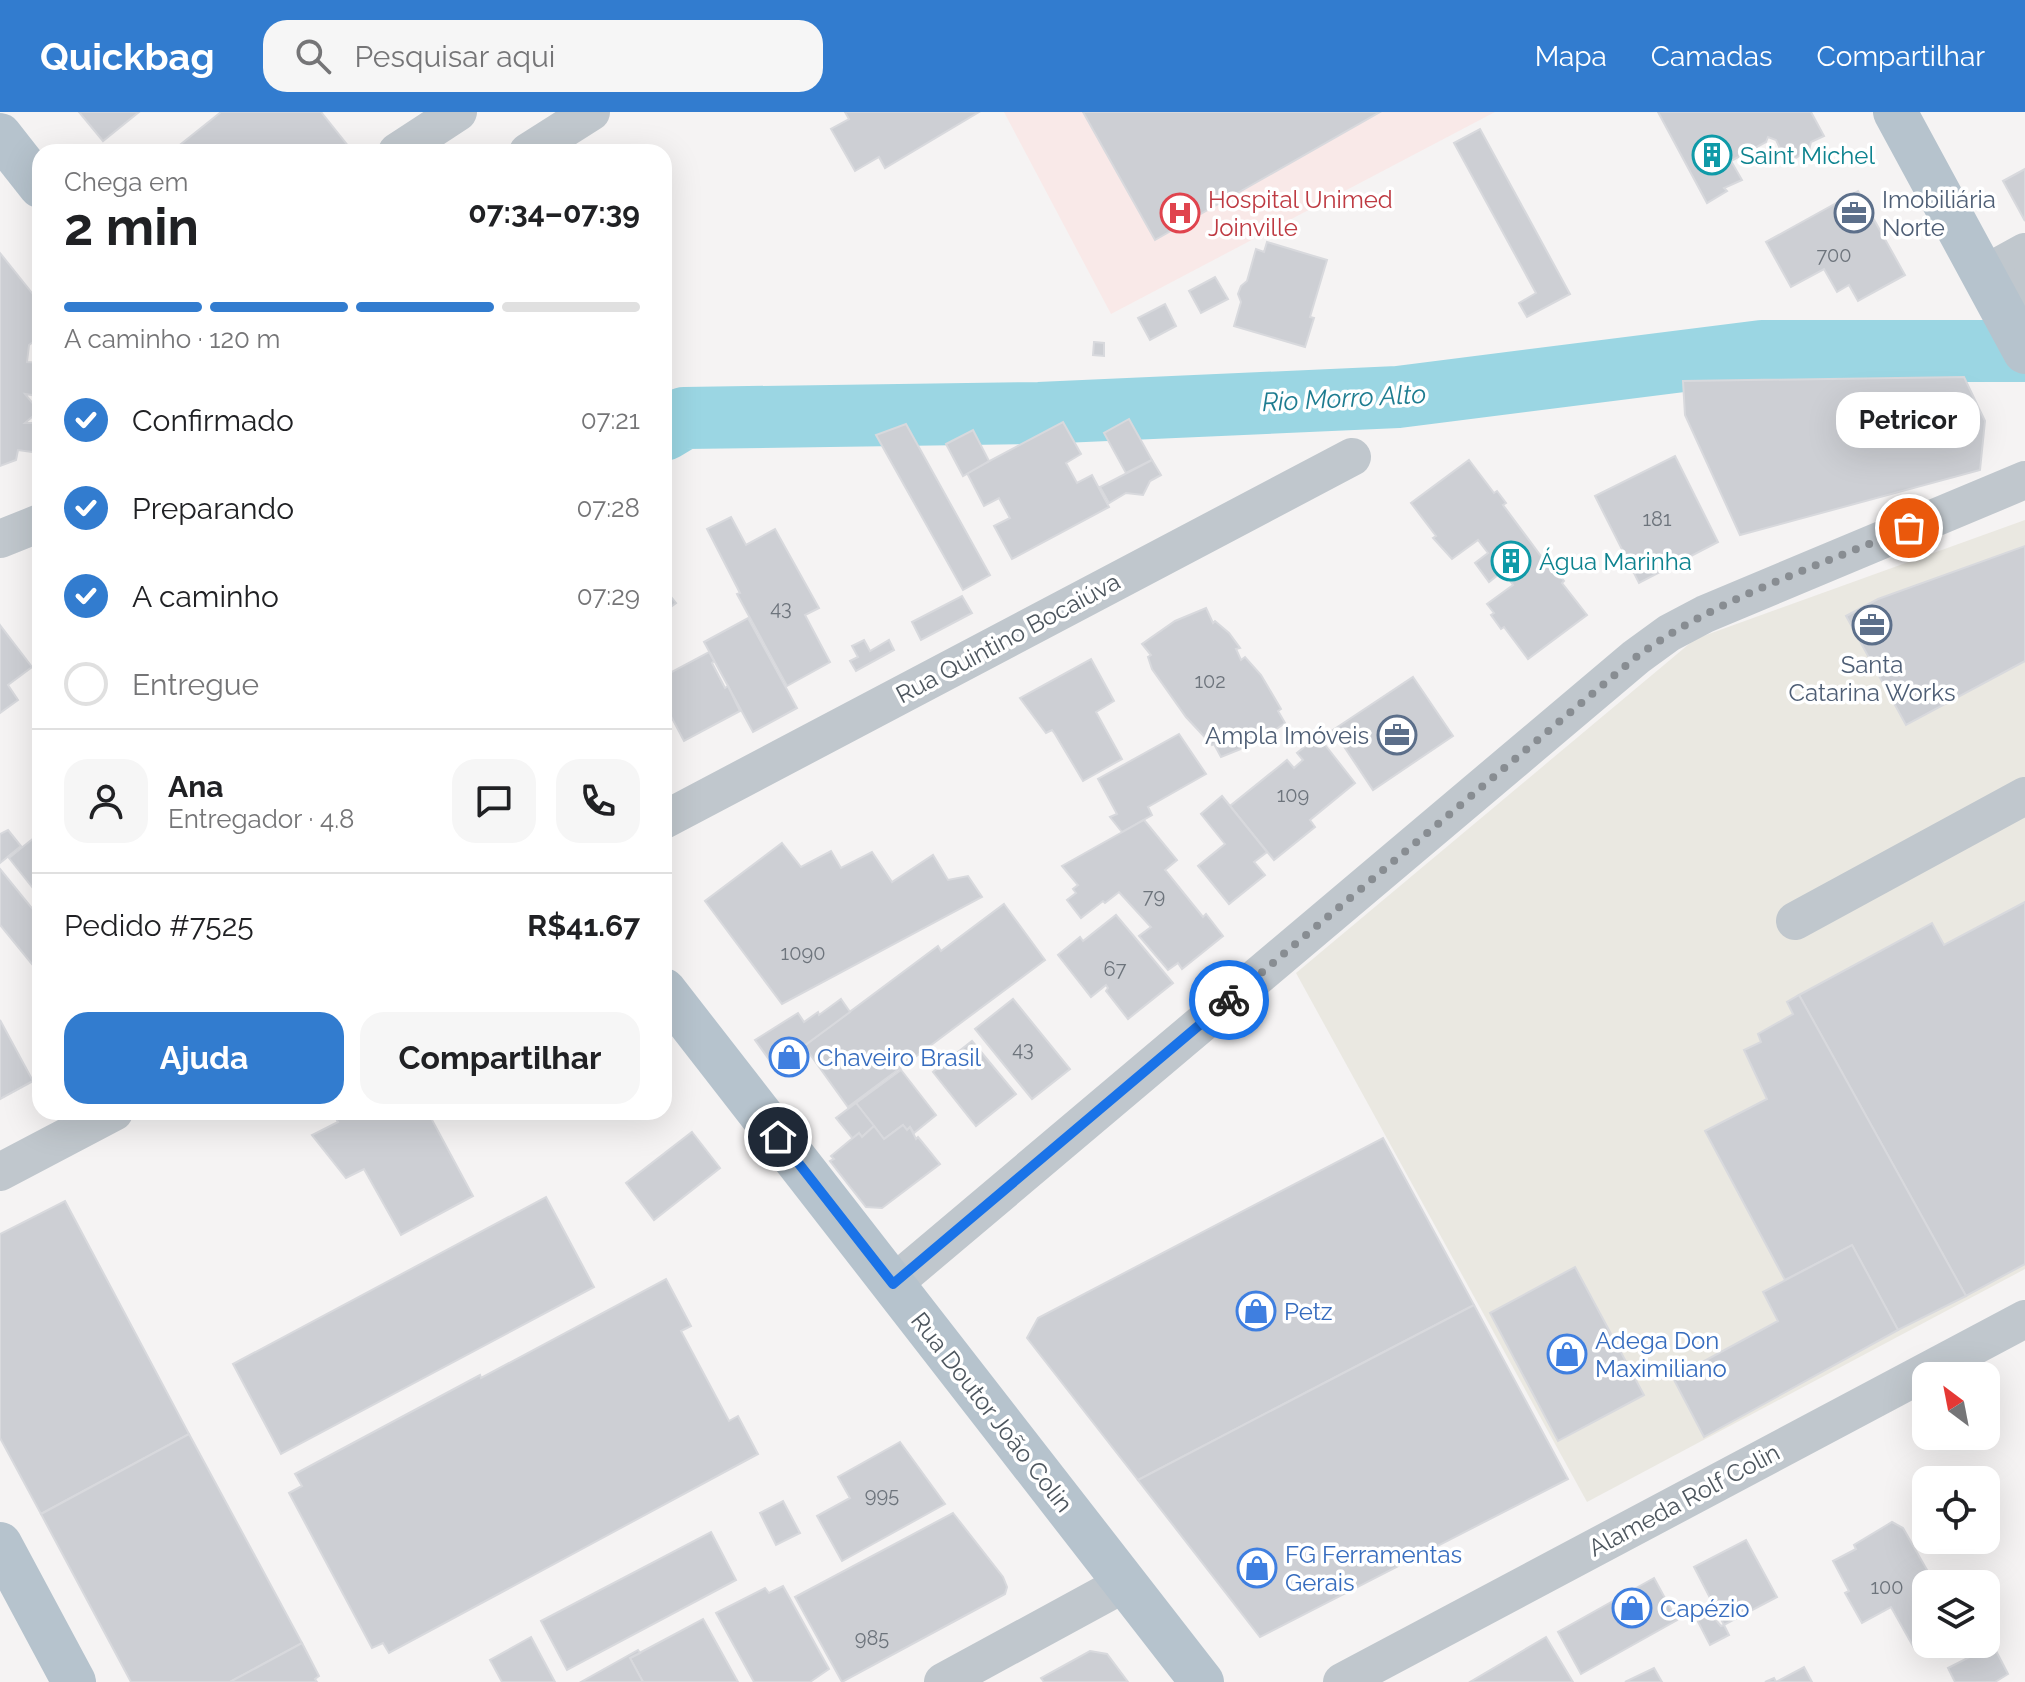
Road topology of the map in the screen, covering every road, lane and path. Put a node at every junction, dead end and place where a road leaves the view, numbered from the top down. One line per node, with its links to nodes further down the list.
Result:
1 (458, 112): 5 (street)
2 (591, 112): 6 (street)
3 (1895, 112): 9 (main road)
4 (0, 135): 7 (main road)
5 (409, 144)
6 (541, 144)
7 (32, 176)
8 (2025, 252): 9 (street)
9 (2007, 306)
10 (1352, 457): 15 (street, Rua Quintino Bocaiúva)
11 (2025, 480): 20 (street)
12 (32, 526): 13 (street)
13 (0, 539)
14 (2025, 796): 16 (street)
15 (672, 816)
16 (1795, 921)
17 (672, 1000): 20 (main road, Rua Doutor João Colin)
18 (99, 1120): 19 (street)
19 (0, 1172)
20 (893, 1284): 23 (main road, Rua Doutor João Colin)
21 (2025, 1319): 27 (street, Alameda Rolf Colin)
22 (0, 1544): 24 (main road)
23 (1125, 1583): 25 (street); 26 (main road, Rua Doutor João Colin)
24 (74, 1682)
25 (943, 1682)
26 (1202, 1682)
27 (1342, 1682)

